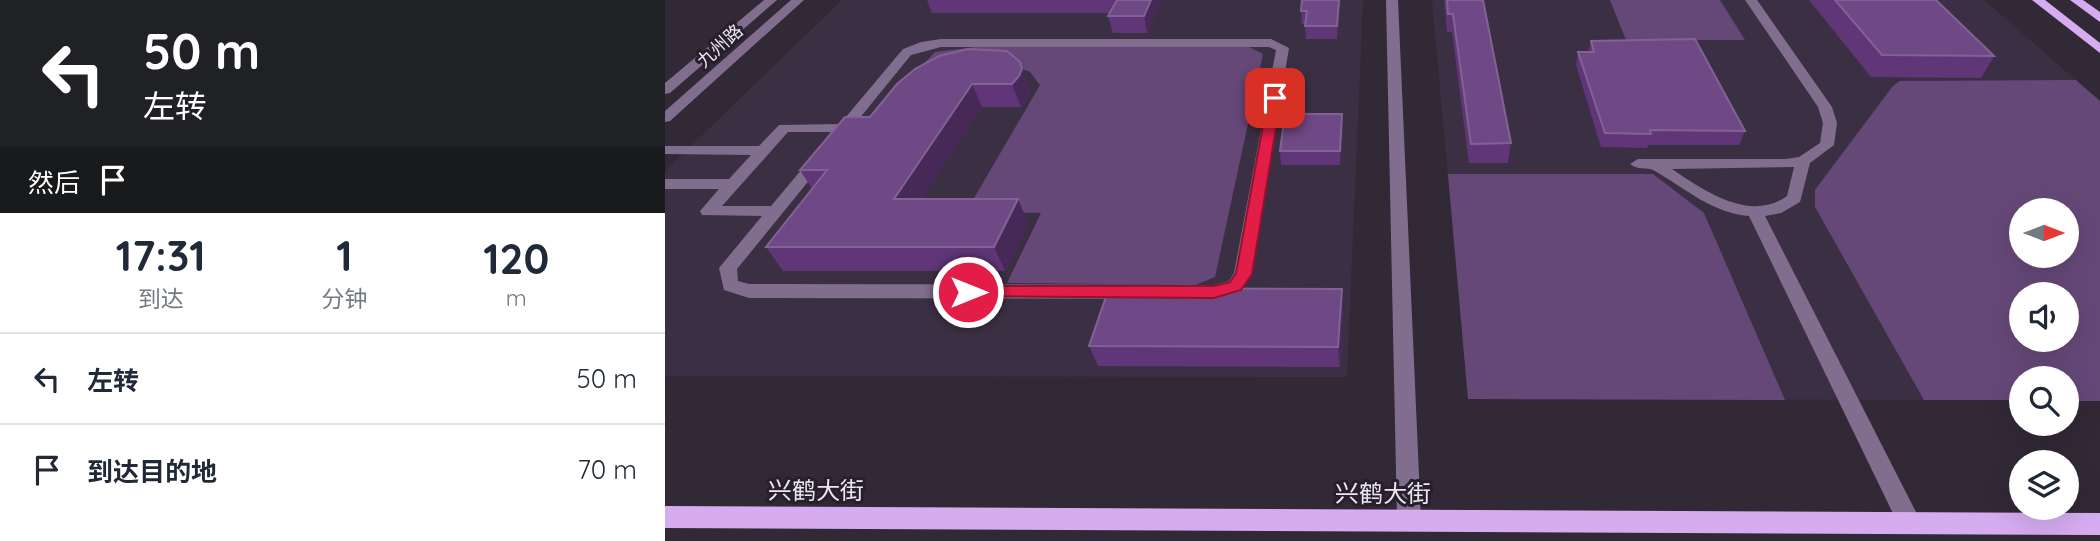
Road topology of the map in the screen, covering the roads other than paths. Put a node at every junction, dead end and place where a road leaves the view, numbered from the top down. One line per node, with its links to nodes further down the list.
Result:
1 (771, 0): 9 (street, 九州路)
2 (798, 0): 10 (street, 九州路)
3 (1392, 0): 22 (street)
4 (1751, 0): 14 (street)
5 (2038, 0): 8 (main road)
6 (2076, 0): 7 (main road)
7 (2100, 18)
8 (2100, 49)
9 (665, 90)
10 (665, 118)
11 (844, 128): 13 (street); 19 (street); 19 (street)
12 (665, 150): 13 (street)
13 (764, 150): 18 (street)
14 (1803, 161): 16 (street); 20 (street)
15 (1638, 164): 16 (street)
16 (1656, 164): 20 (street)
17 (665, 184): 18 (street)
18 (732, 184): 19 (street)
19 (776, 211)
20 (1755, 212): 23 (street)
21 (665, 517): 22 (main road, 兴鹤大街)
22 (1409, 520): 23 (main road, 兴鹤大街)
23 (1909, 523): 24 (main road, 兴鹤大街)
24 (2100, 524)

